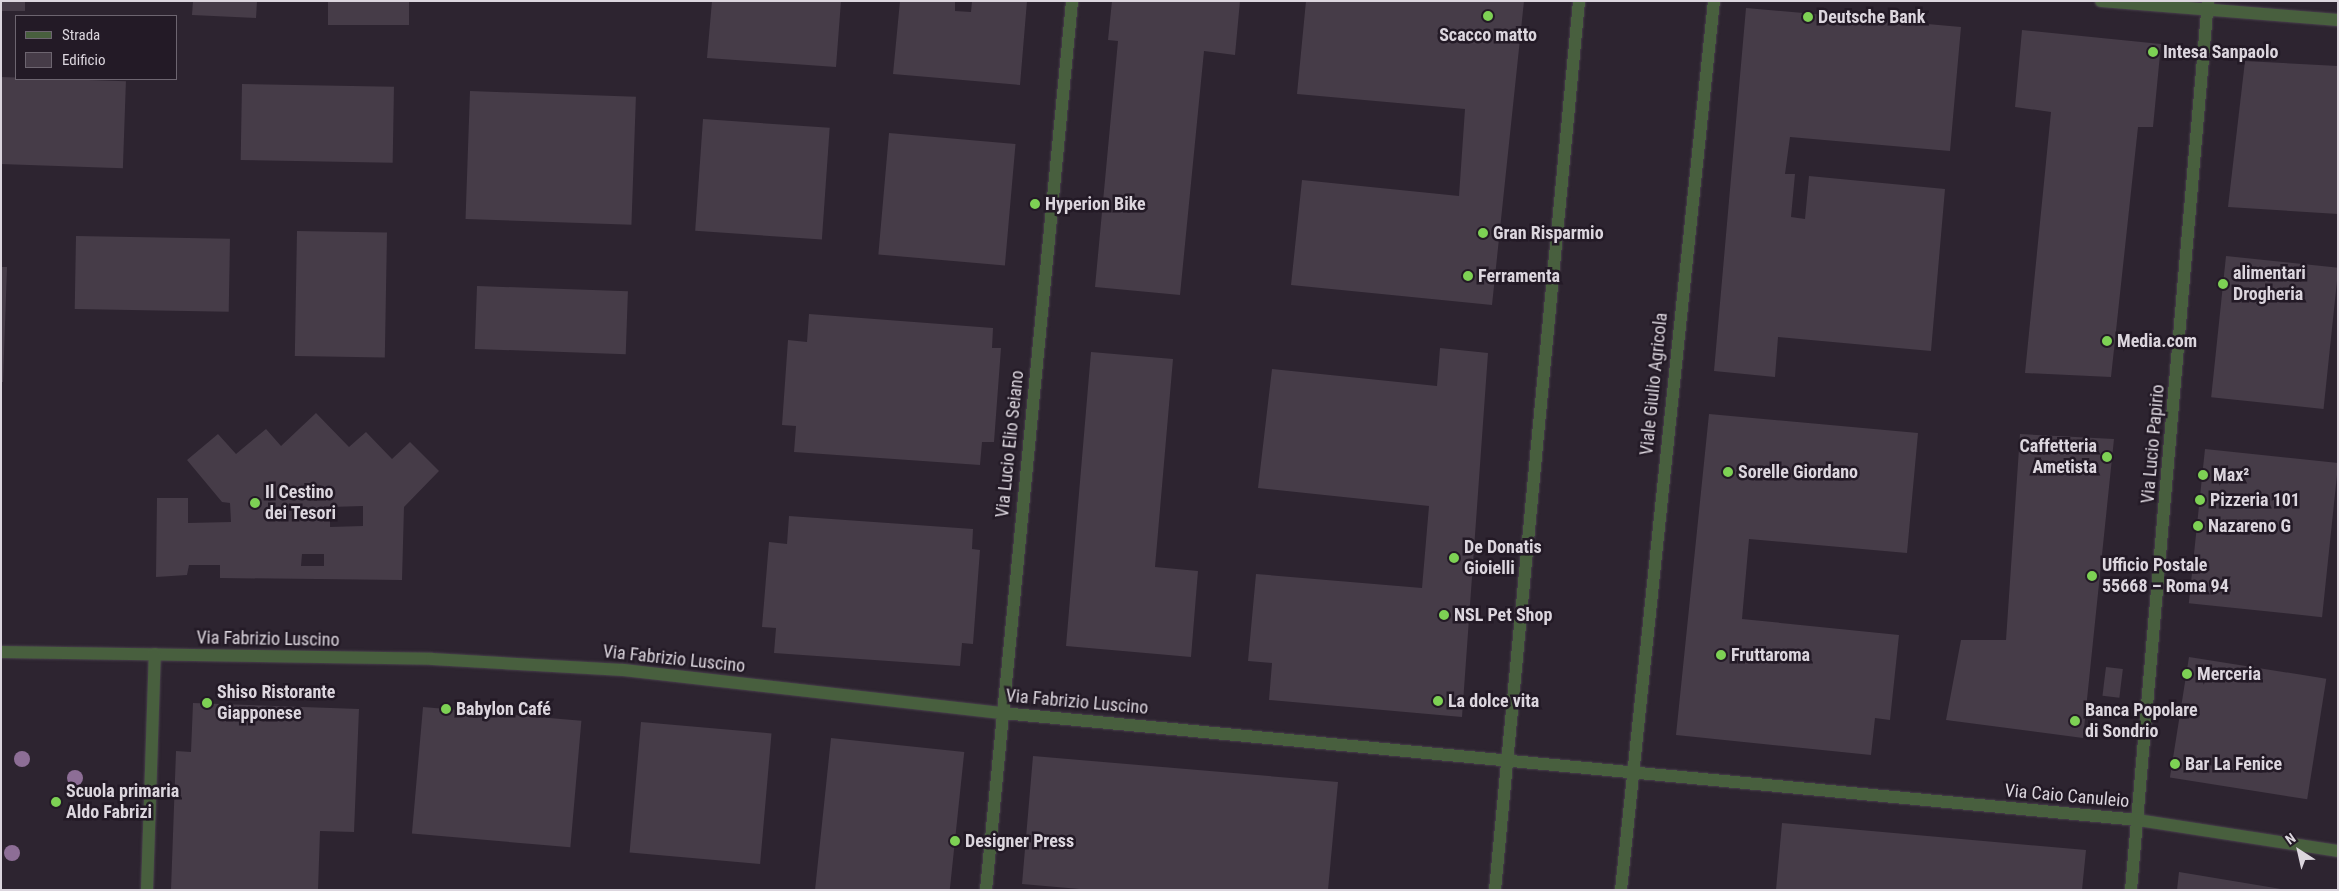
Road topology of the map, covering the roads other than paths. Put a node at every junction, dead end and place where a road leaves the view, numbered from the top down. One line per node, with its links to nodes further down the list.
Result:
1 (1072, 1): 9 (street, Via Lucio Elio Seiano)
2 (1579, 1): 10 (street)
3 (1714, 1): 11 (street, Viale Giulio Agricola)
4 (2101, 1): 5 (street)
5 (2207, 6): 6 (street); 12 (street, Via Lucio Papirio)
6 (2338, 20)
7 (1, 652): 8 (street, Via Fabrizio Luscino)
8 (155, 654): 9 (street, Via Fabrizio Luscino); 14 (street)
9 (1002, 713): 10 (street, Via Fabrizio Luscino); 15 (street, Via Lucio Elio Seiano)
10 (1509, 760): 11 (street, Via Caio Canuleio); 16 (street)
11 (1630, 772): 12 (street, Via Caio Canuleio); 17 (street, Viale Giulio Agricola)
12 (2138, 820): 13 (street, Via Caio Canuleio); 18 (street, Via Lucio Papirio)
13 (2338, 851)
14 (148, 890)
15 (986, 890)
16 (1495, 890)
17 (1620, 890)
18 (2131, 890)

